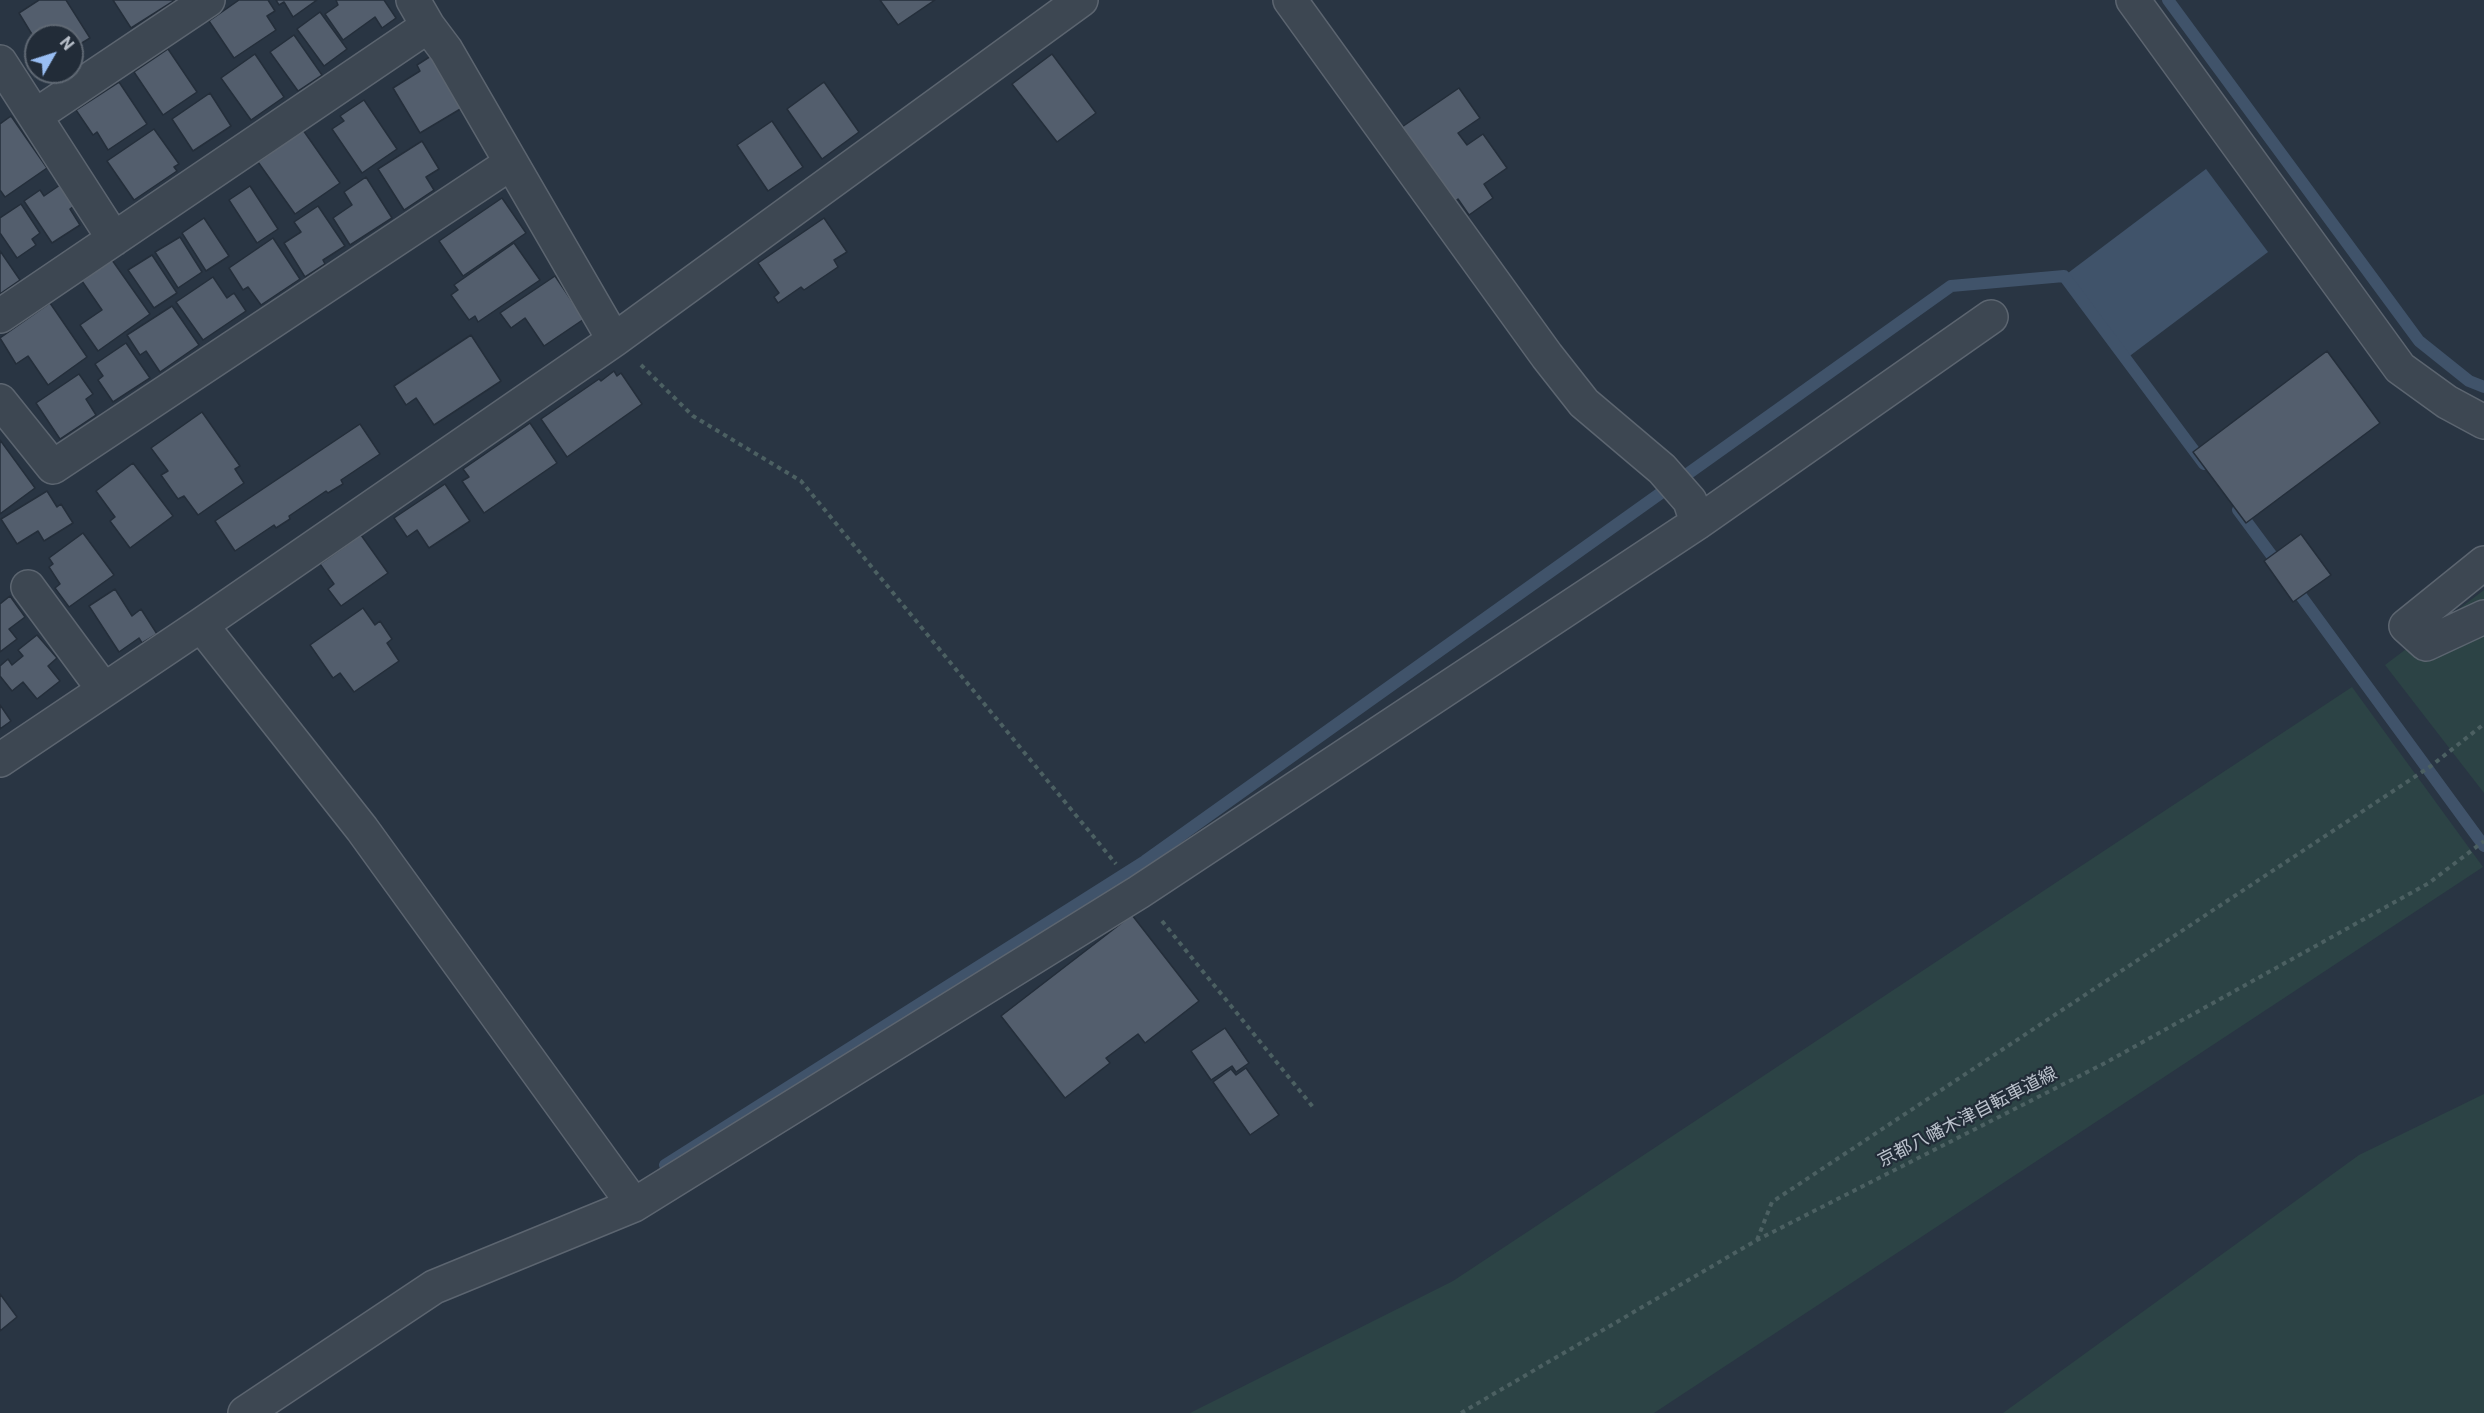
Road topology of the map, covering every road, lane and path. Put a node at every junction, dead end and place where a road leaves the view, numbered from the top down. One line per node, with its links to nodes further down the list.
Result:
1 (208, 0): 7 (street)
2 (1082, 0): 12 (street)
3 (1290, 0): 15 (street)
4 (2133, 0): 14 (street)
5 (420, 13): 8 (street); 9 (street)
6 (0, 62): 7 (street)
7 (35, 116): 9 (street)
8 (511, 163): 12 (street); 13 (street)
9 (114, 238): 10 (street)
10 (0, 316)
11 (1991, 317): 15 (street)
12 (614, 340): 19 (street); 24 (path)
13 (0, 401)
14 (2484, 422)
15 (1697, 524): 24 (street)
16 (2484, 563): 18 (street)
17 (28, 587): 20 (street)
18 (2484, 616)
19 (201, 625): 20 (street); 26 (street)
20 (104, 690): 22 (street)
21 (2484, 724): 27 (path)
22 (0, 760)
23 (2484, 841): 27 (path, 京都八幡木津自転車道線)
24 (1139, 892): 25 (path); 26 (street)
25 (1313, 1107)
26 (634, 1205): 28 (street)
27 (1757, 1240): 29 (path, 京都八幡木津自転車道線)
28 (245, 1413)
29 (1461, 1413)

